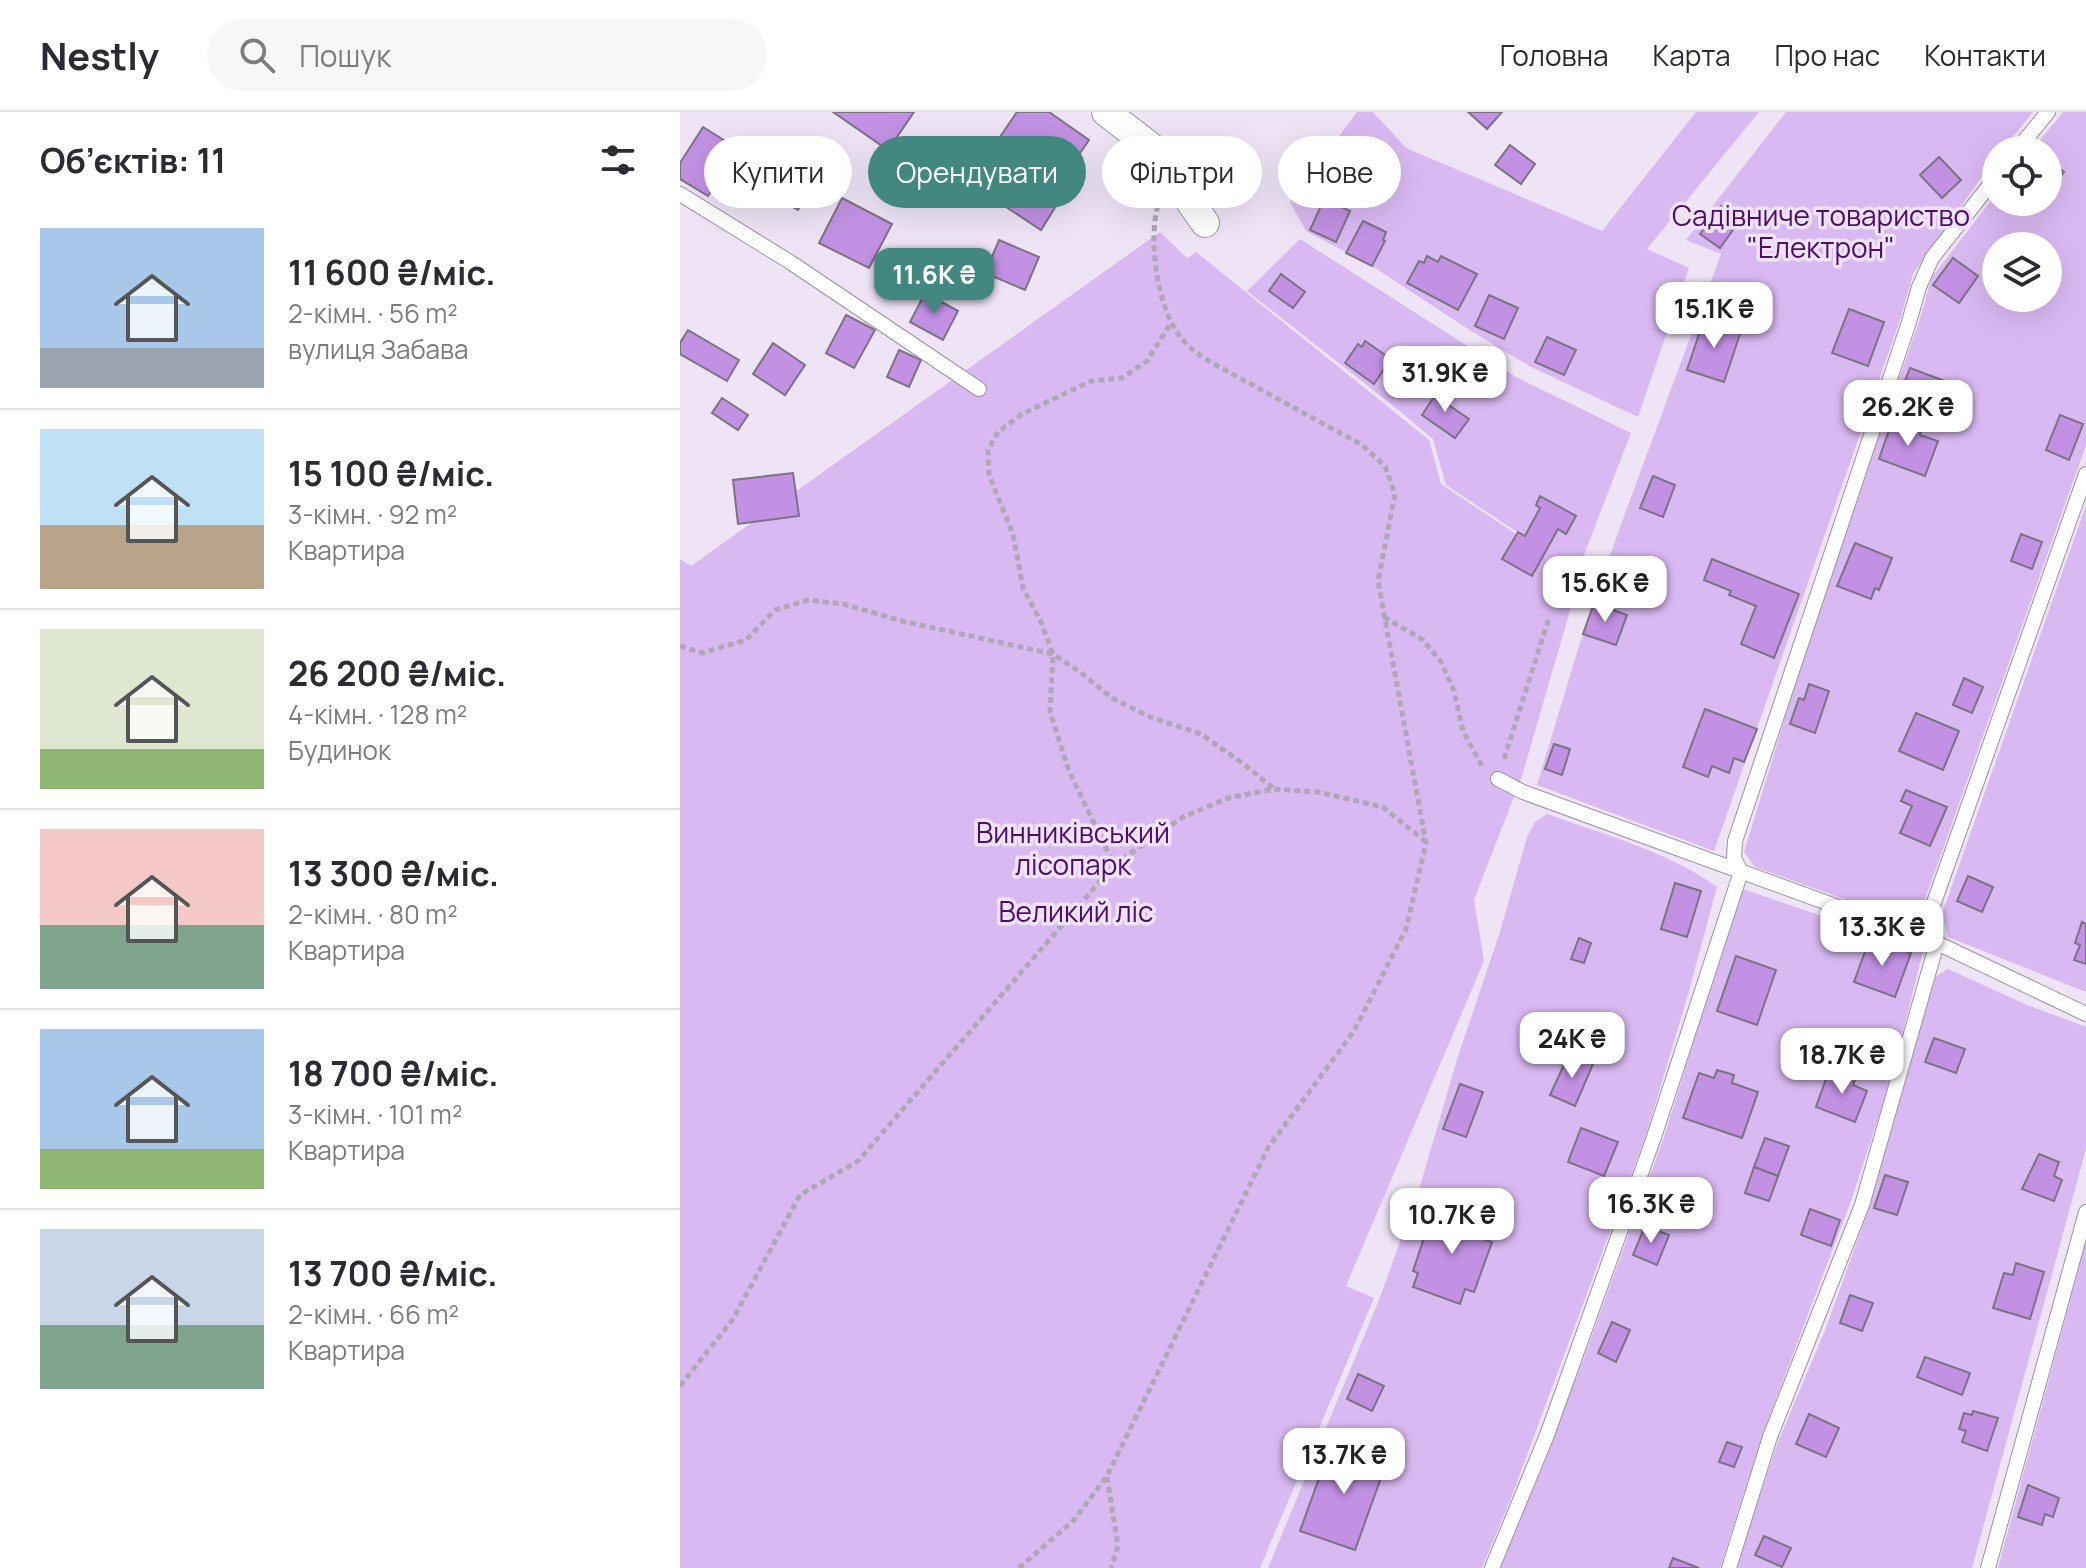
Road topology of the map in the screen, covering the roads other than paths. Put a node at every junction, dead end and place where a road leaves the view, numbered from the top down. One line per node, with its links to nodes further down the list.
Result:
1 (1106, 112): 6 (street)
2 (2048, 112): 3 (lane)
3 (2028, 136)
4 (680, 194): 7 (lane)
5 (1982, 195): 10 (lane)
6 (1205, 223)
7 (979, 389)
8 (2086, 474): 11 (lane)
9 (1498, 779): 10 (lane)
10 (1741, 872): 11 (lane); 14 (lane)
11 (1937, 943): 12 (lane); 15 (lane)
12 (2086, 1014)
13 (2086, 1212): 16 (lane)
14 (1492, 1568)
15 (1729, 1568)
16 (1988, 1568)

